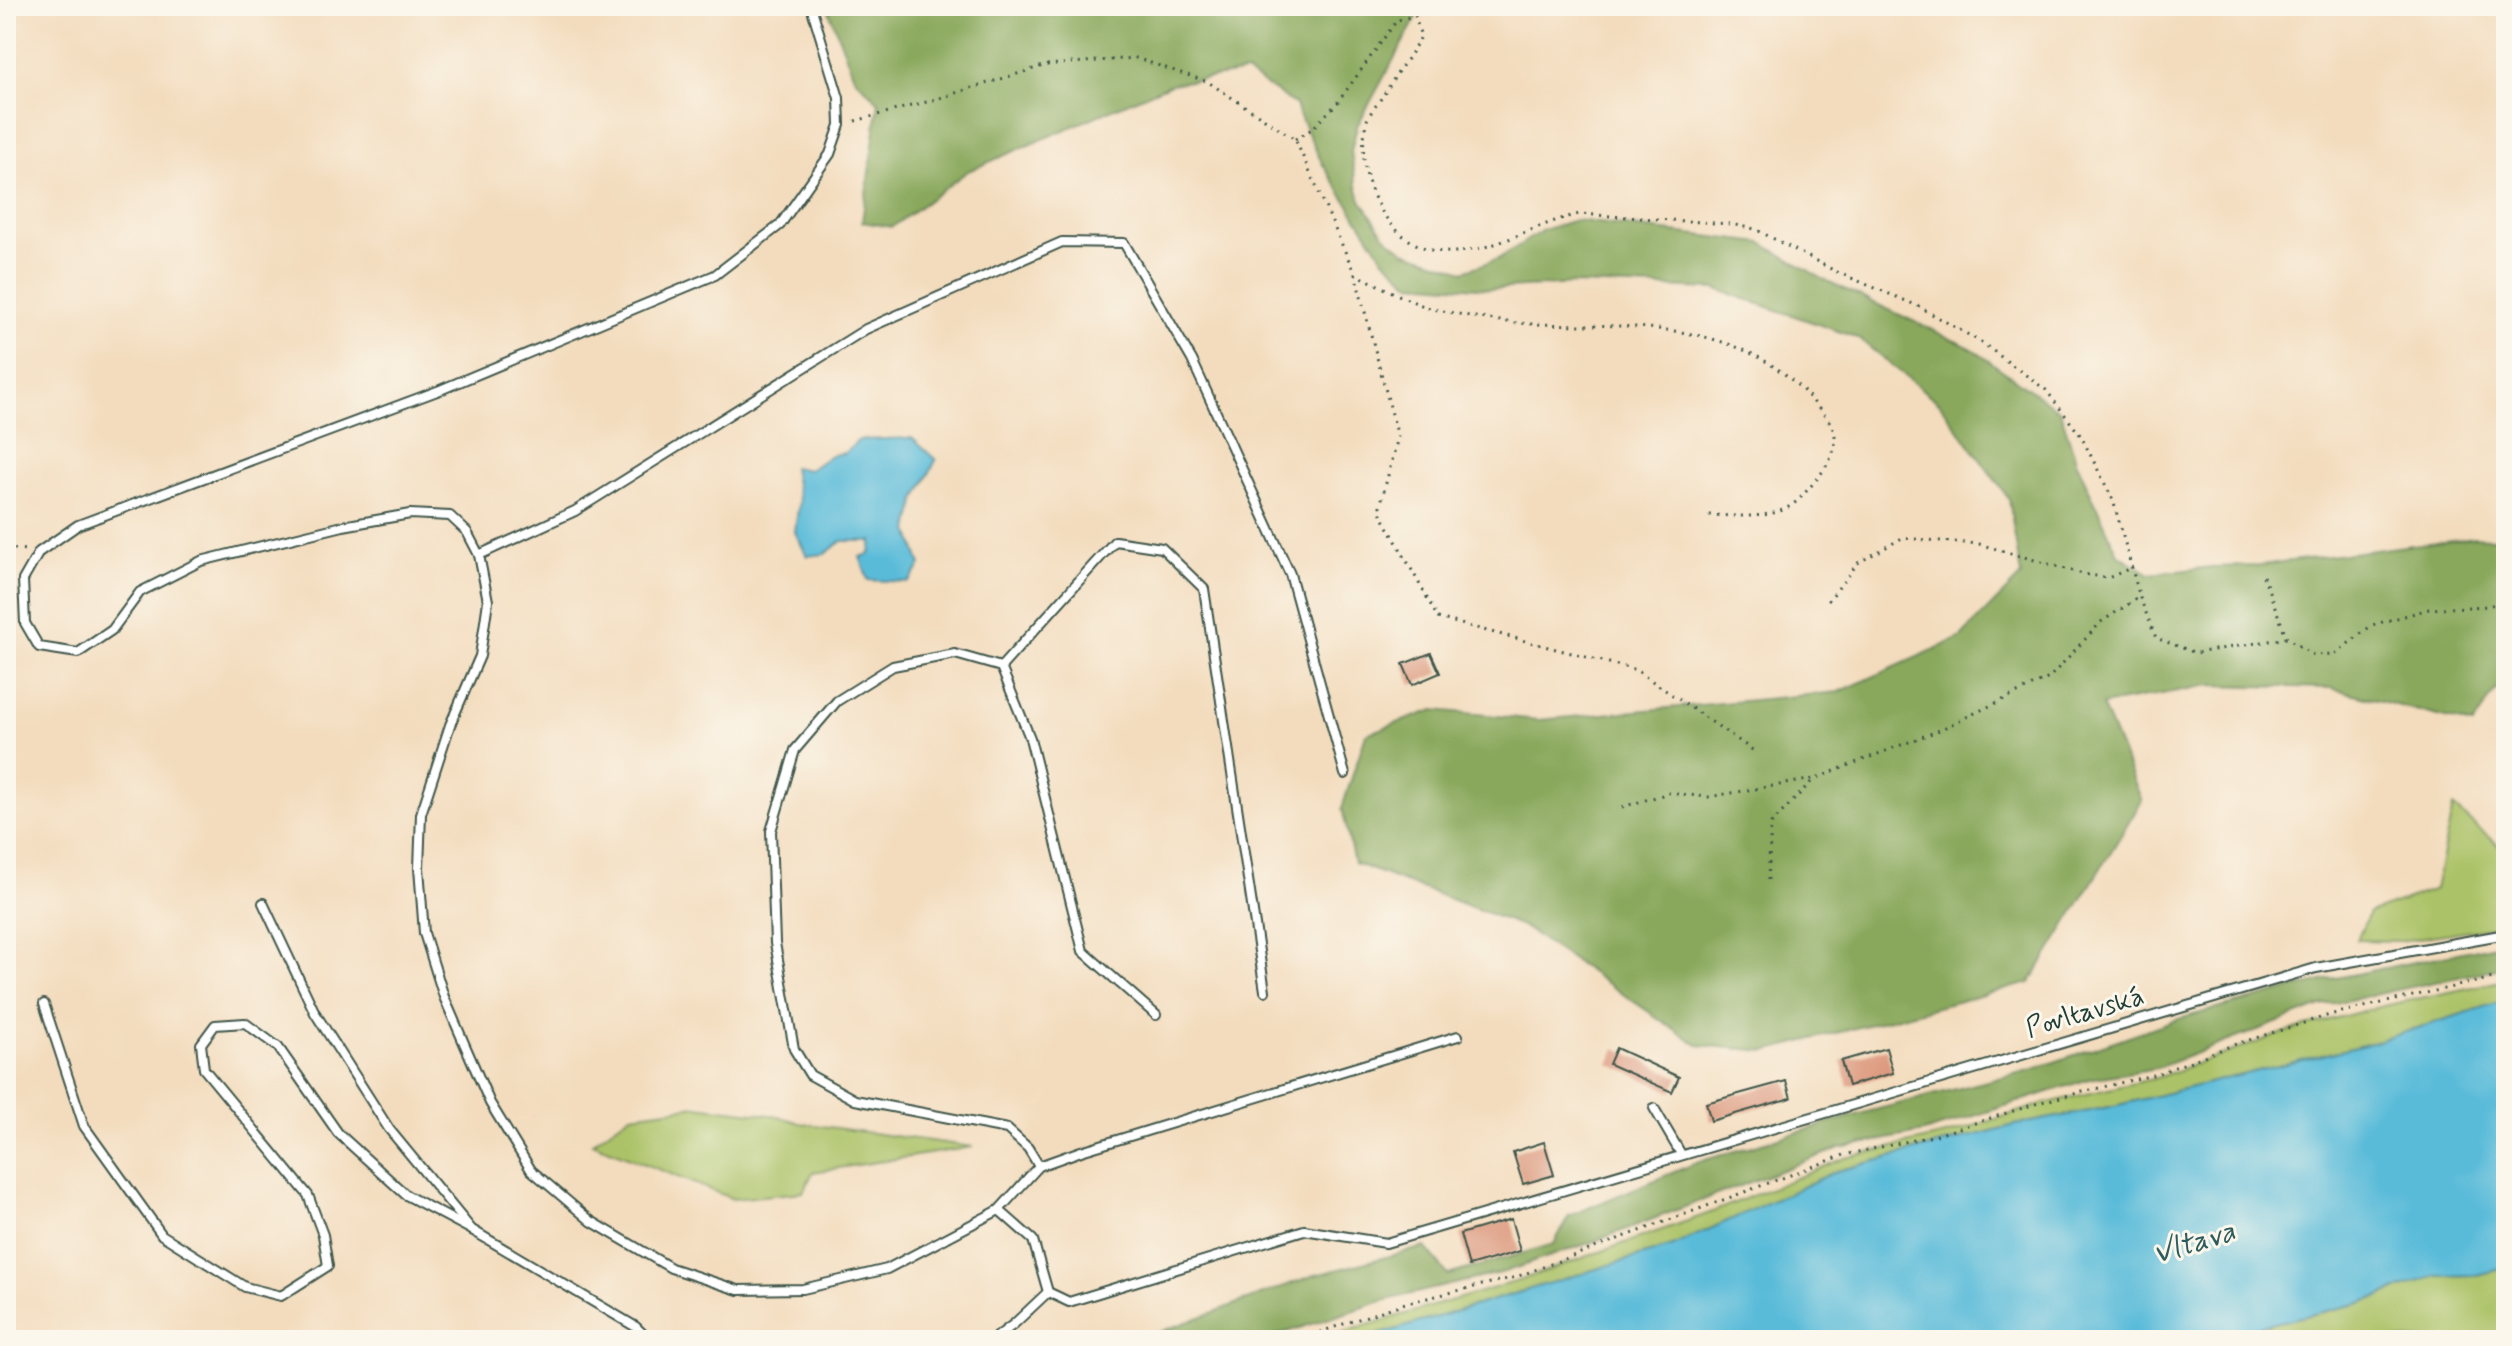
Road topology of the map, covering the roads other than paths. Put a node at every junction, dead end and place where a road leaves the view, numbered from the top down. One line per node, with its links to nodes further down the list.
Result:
1 (811, 6): 2 (lane)
2 (479, 555): 4 (lane); 14 (lane)
3 (1001, 667): 7 (lane); 9 (lane); 13 (lane)
4 (1345, 774)
5 (263, 903): 15 (lane)
6 (2506, 934): 12 (lane, Povltavská)
7 (1265, 991)
8 (44, 1004): 15 (lane)
9 (1156, 1015)
10 (1458, 1036): 13 (lane)
11 (1654, 1108): 12 (lane)
12 (1681, 1154): 16 (lane, Povltavská)
13 (1039, 1166): 14 (lane)
14 (999, 1210): 16 (lane)
15 (472, 1230): 17 (lane)
16 (1048, 1292): 18 (lane)
17 (649, 1340)
18 (993, 1340)

